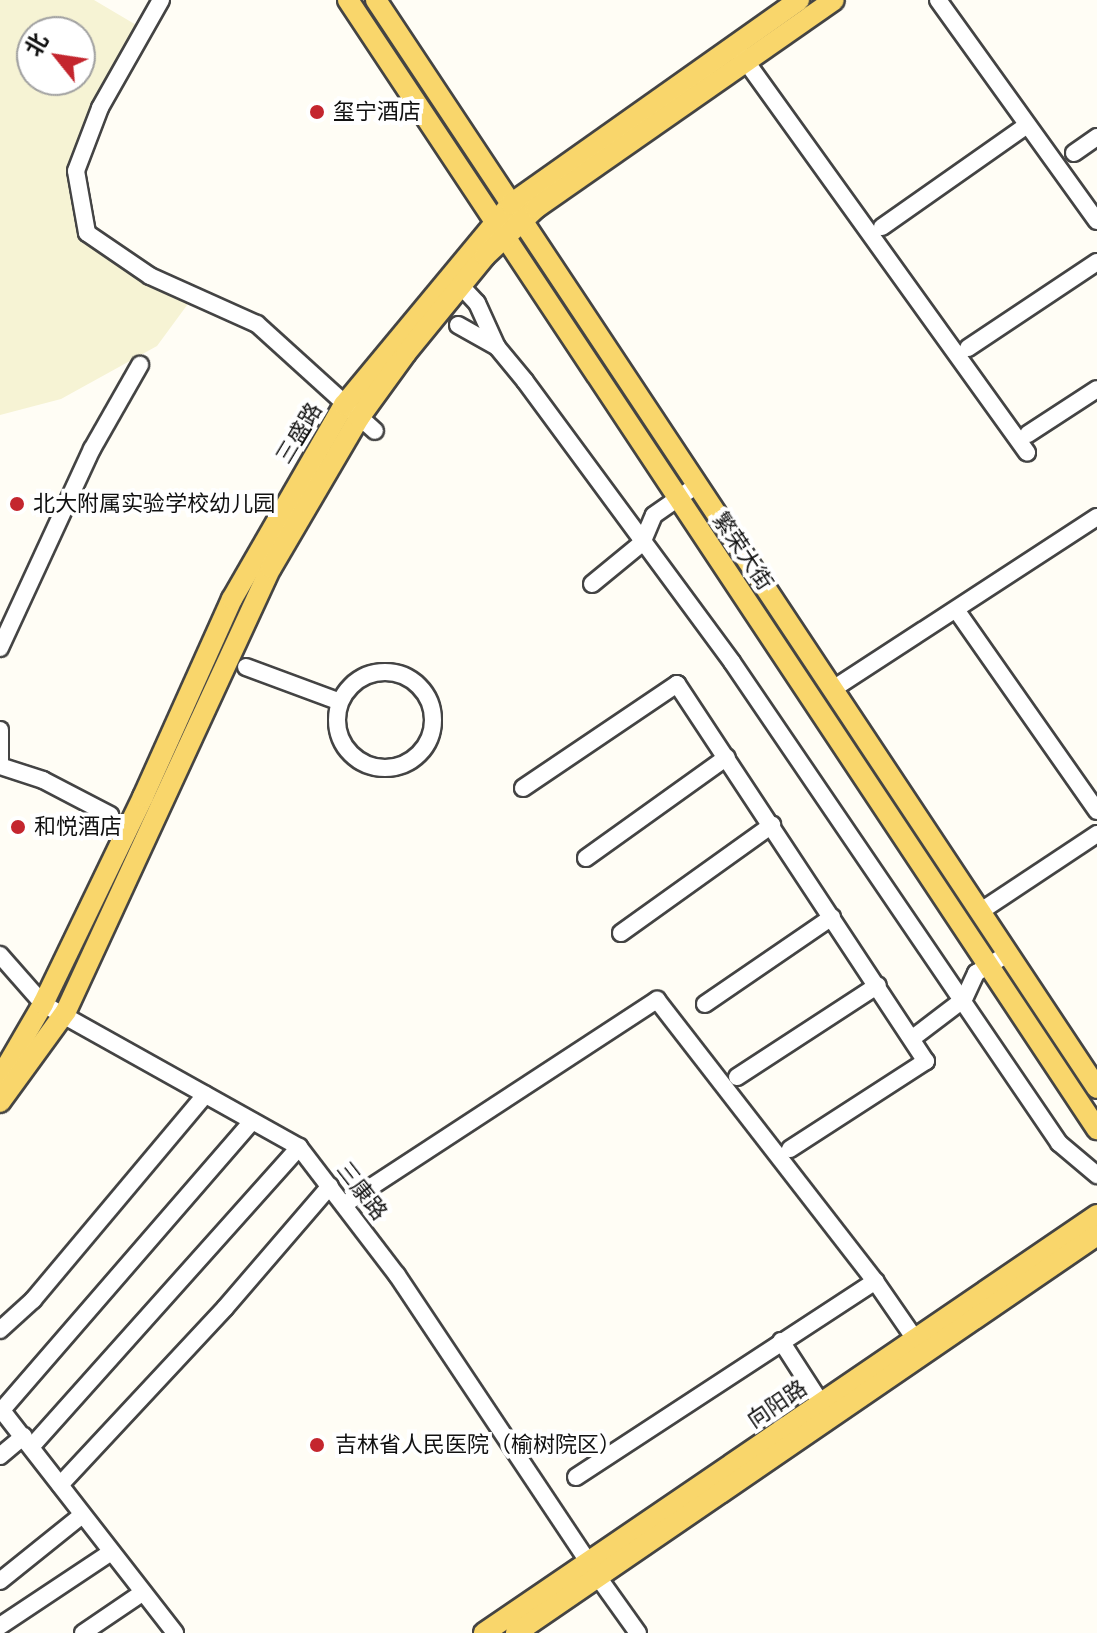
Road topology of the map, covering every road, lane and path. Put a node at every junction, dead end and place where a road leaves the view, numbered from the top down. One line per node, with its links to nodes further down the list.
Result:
1 (161, 0): 22 (street)
2 (348, 0): 14 (main road, 繁荣大街)
3 (376, 0): 11 (main road, 繁荣大街)
4 (799, 0): 7 (main road, 三盛路)
5 (834, 0): 7 (main road, 三盛路)
6 (938, 0): 8 (street)
7 (740, 54): 11 (main road, 三盛路); 25 (street)
8 (1027, 125): 12 (street); 13 (street)
9 (1097, 137): 10 (street)
10 (1074, 153)
11 (516, 212): 14 (main road, 三盛路); 26 (main road, 繁荣大街)
12 (1097, 221)
13 (882, 227)
14 (500, 228): 16 (main road, 三盛路); 22 (main road, 三盛路); 27 (main road, 繁荣大街)
15 (1097, 262): 19 (street)
16 (461, 286): 18 (street); 22 (main road, 三盛路)
17 (458, 325): 18 (street)
18 (497, 347): 29 (street)
19 (968, 348)
20 (140, 365): 32 (street)
21 (1097, 389): 24 (street)
22 (351, 412): 23 (street); 53 (main road, 三盛路); 55 (main road)
23 (375, 431)
24 (1028, 434)
25 (1027, 453)
26 (697, 485): 27 (street); 34 (main road, 繁荣大街)
27 (678, 497): 29 (street); 50 (main road, 繁荣大街)
28 (1097, 517): 31 (street)
29 (642, 543): 30 (street); 52 (street)
30 (592, 584)
31 (957, 611): 34 (street); 40 (street)
32 (0, 648)
33 (246, 667): 35 (street)
34 (833, 689): 45 (main road, 繁荣大街)
35 (340, 702): 35 (street)
36 (0, 730): 38 (street)
37 (727, 757): 39 (street); 42 (street); 44 (street)
38 (0, 764): 41 (street)
39 (523, 788)
40 (1097, 811)
41 (110, 815)
42 (772, 825): 46 (street); 47 (street)
43 (1097, 834): 45 (street)
44 (586, 858)
45 (981, 911): 48 (main road, 繁荣大街)
46 (832, 917): 51 (street); 54 (street)
47 (621, 933)
48 (1008, 954): 50 (street); 59 (main road, 繁荣大街)
49 (0, 955): 53 (street, 三康路)
50 (989, 966): 52 (street); 63 (main road, 繁荣大街)
51 (878, 985): 56 (street); 57 (street)
52 (964, 999): 56 (street); 66 (street)
53 (43, 1004): 55 (street, 三康路); 58 (main road, 三盛路)
54 (705, 1004)
55 (62, 1016): 60 (street, 三康路); 61 (main road)
56 (914, 1037): 65 (street)
57 (737, 1077)
58 (0, 1078)
59 (1097, 1088)
60 (205, 1095): 62 (street, 三康路); 72 (street)
61 (0, 1102)
62 (252, 1121): 64 (street, 三康路); 76 (street)
63 (1097, 1129)
64 (299, 1147): 67 (street, 三康路); 77 (street)
65 (790, 1149)
66 (1097, 1175)
67 (330, 1186): 68 (street, 三康路); 80 (street)
68 (345, 1204): 71 (street); 83 (street, 三康路)
69 (1097, 1215): 73 (main road, 向阳路)
70 (1097, 1235): 83 (main road, 向阳路)
71 (875, 1281): 73 (street); 74 (street)
72 (0, 1330)
73 (915, 1339): 75 (main road, 向阳路)
74 (781, 1341): 75 (street); 79 (street)
75 (821, 1403): 83 (main road, 向阳路)
76 (1, 1409): 77 (street)
77 (28, 1441): 78 (street); 80 (street)
78 (0, 1456)
79 (576, 1477)
80 (60, 1485): 81 (street)
81 (82, 1515): 82 (street); 84 (street)
82 (110, 1553): 85 (street); 86 (street)
83 (593, 1569): 89 (main road, 向阳路); 90 (main road, 向阳路); 91 (street, 三康路)
84 (0, 1581)
85 (142, 1593): 87 (street); 88 (street)
86 (0, 1626)
87 (83, 1633)
88 (175, 1633)
89 (484, 1633)
90 (516, 1633)
91 (638, 1633)

